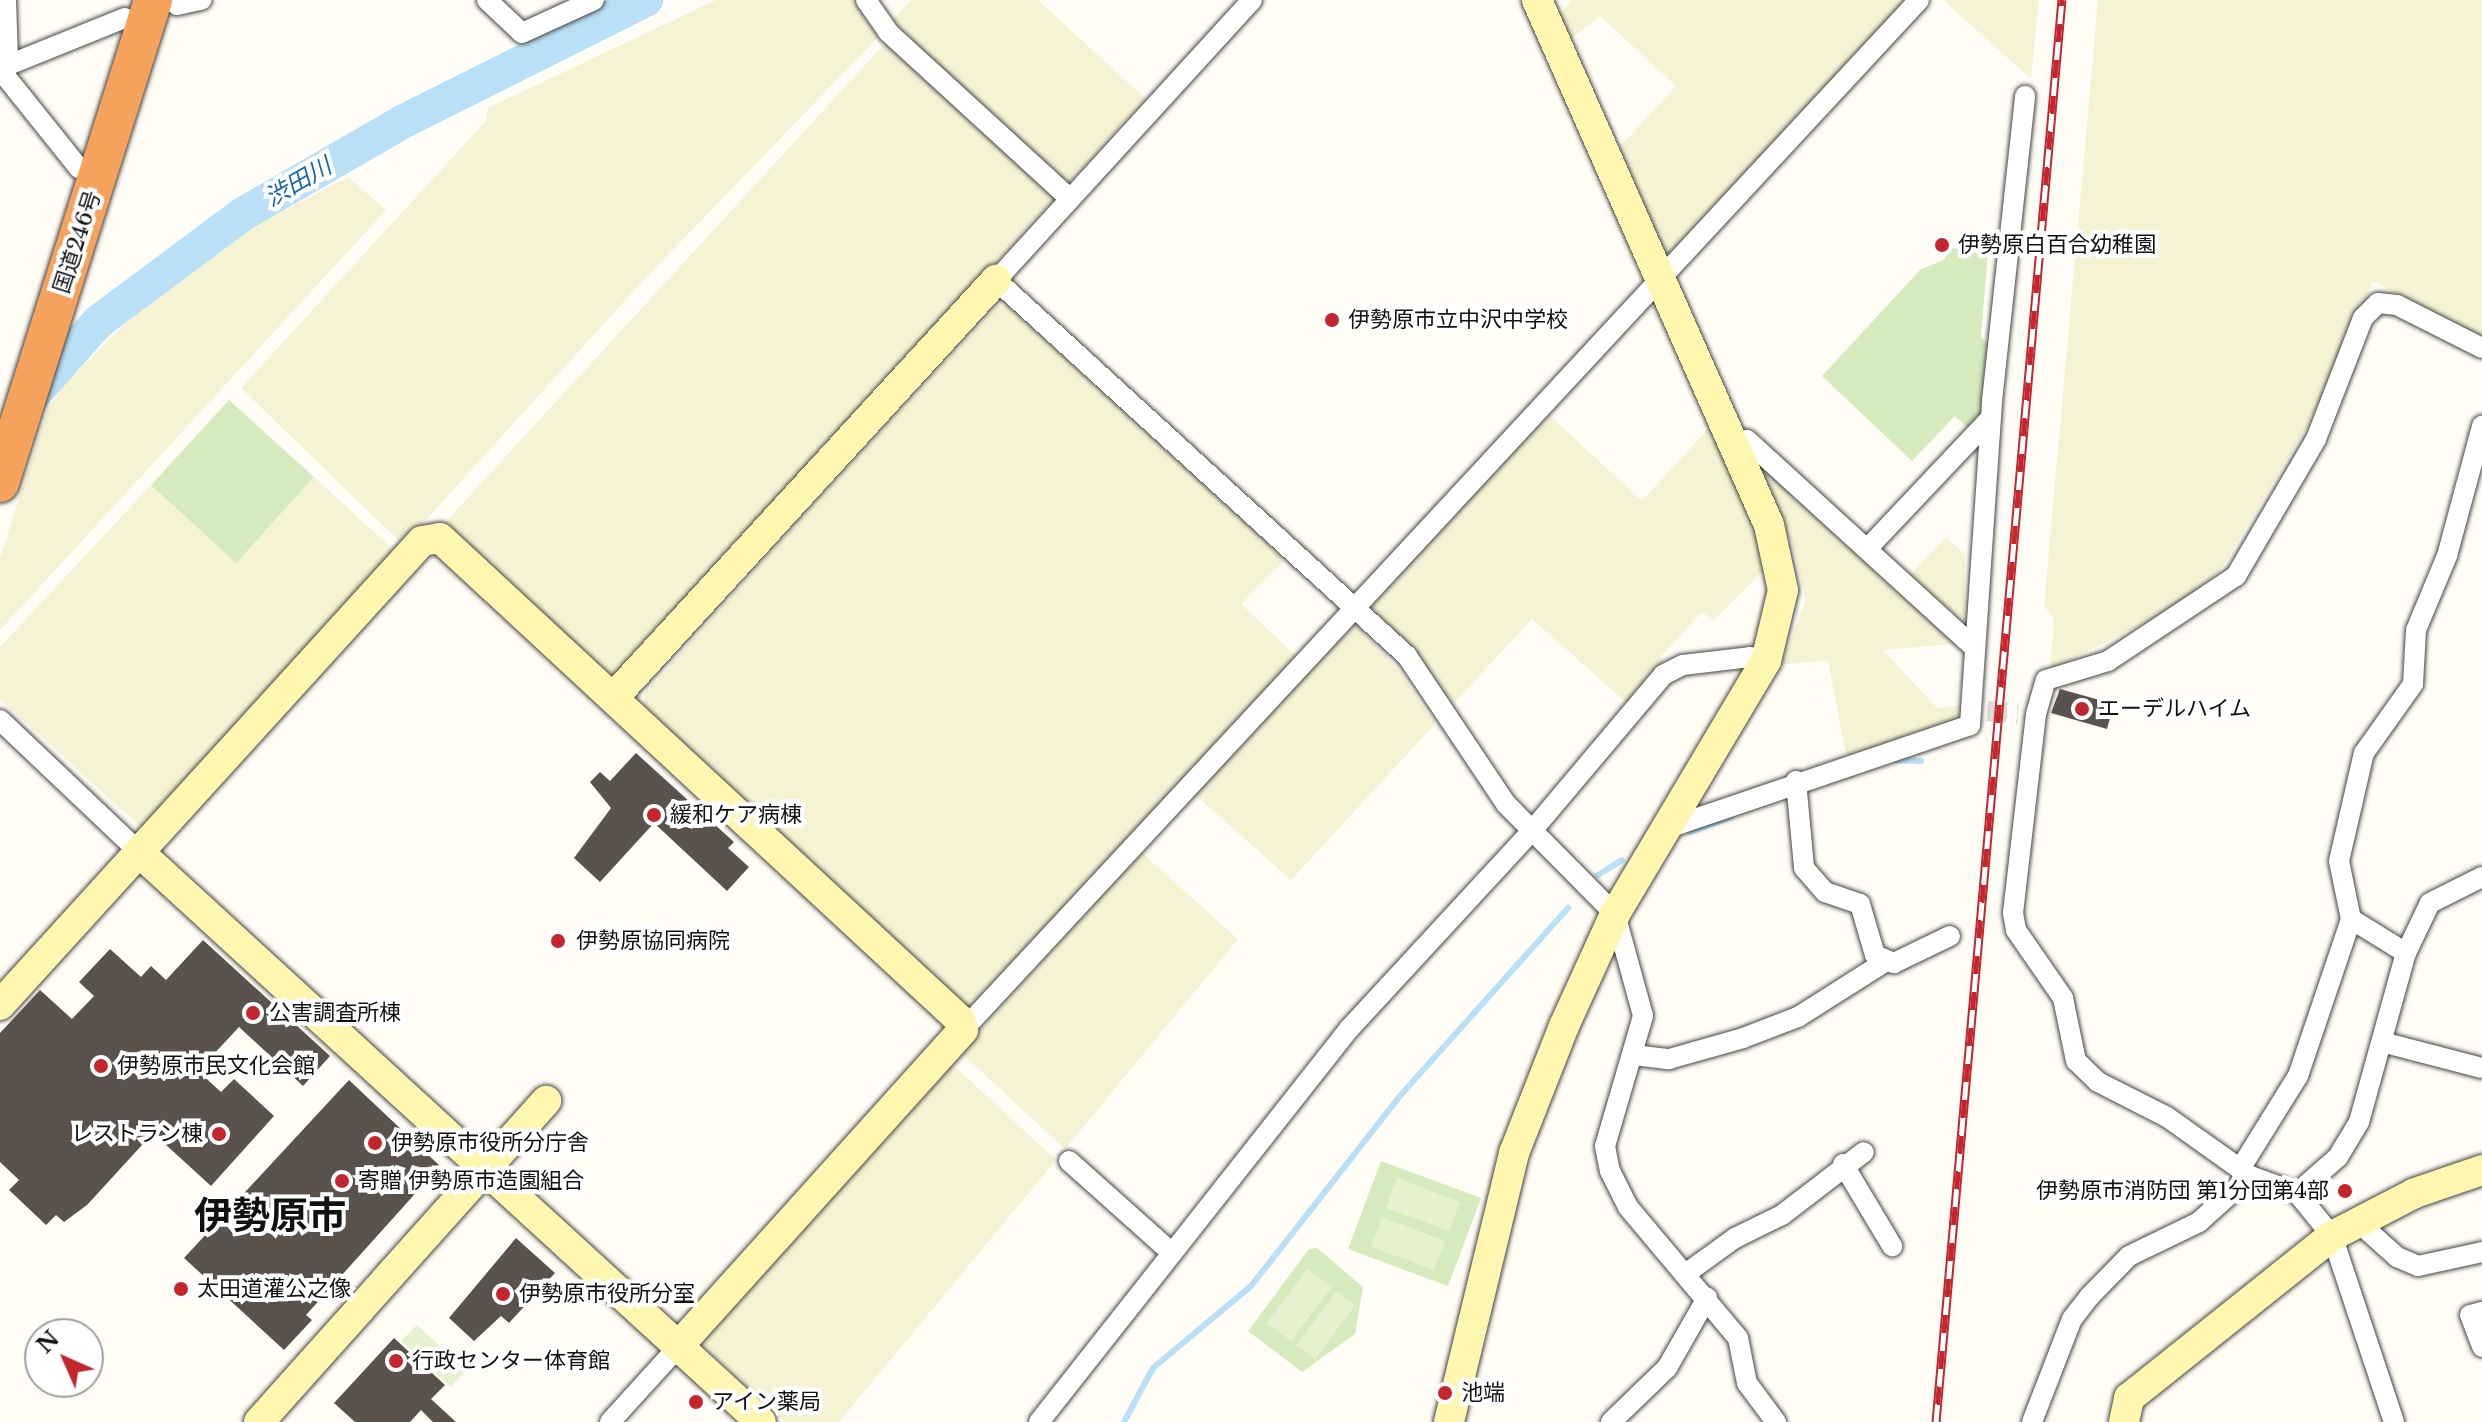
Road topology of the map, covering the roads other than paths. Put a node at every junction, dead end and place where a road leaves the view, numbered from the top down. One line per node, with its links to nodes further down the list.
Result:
1 (6, 0): 10 (street)
2 (201, 0): 9 (street)
3 (487, 0): 4 (street)
4 (594, 0)
5 (866, 0): 13 (street)
6 (1252, 0): 13 (street)
7 (1537, 0): 14 (street)
8 (1919, 0): 14 (street)
9 (152, 7): 10 (street); 12 (highway, 国道246号)
10 (3, 71): 12 (street)
11 (2025, 96): 17 (street)
12 (97, 179): 20 (highway, 国道246号)
13 (1070, 199): 15 (street)
14 (1659, 274): 19 (street); 22 (street)
15 (996, 280): 22 (street); 25 (street)
16 (2482, 348): 48 (street)
17 (1991, 418): 21 (street); 23 (street)
18 (2482, 426): 33 (street)
19 (1731, 442): 21 (street); 24 (street)
20 (0, 483)
21 (1867, 549): 23 (street)
22 (1355, 605): 29 (street); 38 (street)
23 (1975, 648): 27 (street)
24 (1766, 661): 28 (street); 29 (street)
25 (614, 697): 30 (street); 38 (street)
26 (0, 720): 30 (street)
27 (1796, 781): 28 (street); 36 (street)
28 (1668, 828): 32 (street)
29 (1531, 832): 32 (street); 53 (street)
30 (140, 853): 37 (street); 46 (street)
31 (2482, 877): 35 (street)
32 (1615, 914): 40 (street); 63 (street)
33 (2351, 919): 35 (street); 48 (street)
34 (1950, 936): 36 (street)
35 (2406, 953): 39 (street)
36 (1883, 963): 40 (street)
37 (0, 1005)
38 (963, 1030): 57 (street)
39 (2382, 1042): 41 (street); 49 (street)
40 (1634, 1055): 54 (street)
41 (2482, 1068)
42 (546, 1101): 46 (street)
43 (1864, 1152): 45 (street)
44 (1069, 1161): 53 (street)
45 (1843, 1164): 51 (street); 54 (street)
46 (486, 1170): 57 (street); 60 (street)
47 (2482, 1170): 50 (street)
48 (2245, 1172): 49 (street); 66 (street)
49 (2297, 1193): 50 (street)
50 (2344, 1229): 52 (street); 67 (street); 68 (street)
51 (1892, 1246)
52 (2482, 1252)
53 (1172, 1253): 59 (street)
54 (1688, 1272): 55 (street)
55 (1707, 1298): 64 (street); 65 (street)
56 (2482, 1312): 58 (street)
57 (678, 1347): 61 (street); 62 (street)
58 (2482, 1347)
59 (1047, 1419)
60 (259, 1422)
61 (610, 1422)
62 (761, 1422)
63 (1449, 1422)
64 (1611, 1422)
65 (1776, 1422)
66 (2032, 1422)
67 (2124, 1422)
68 (2394, 1422)

